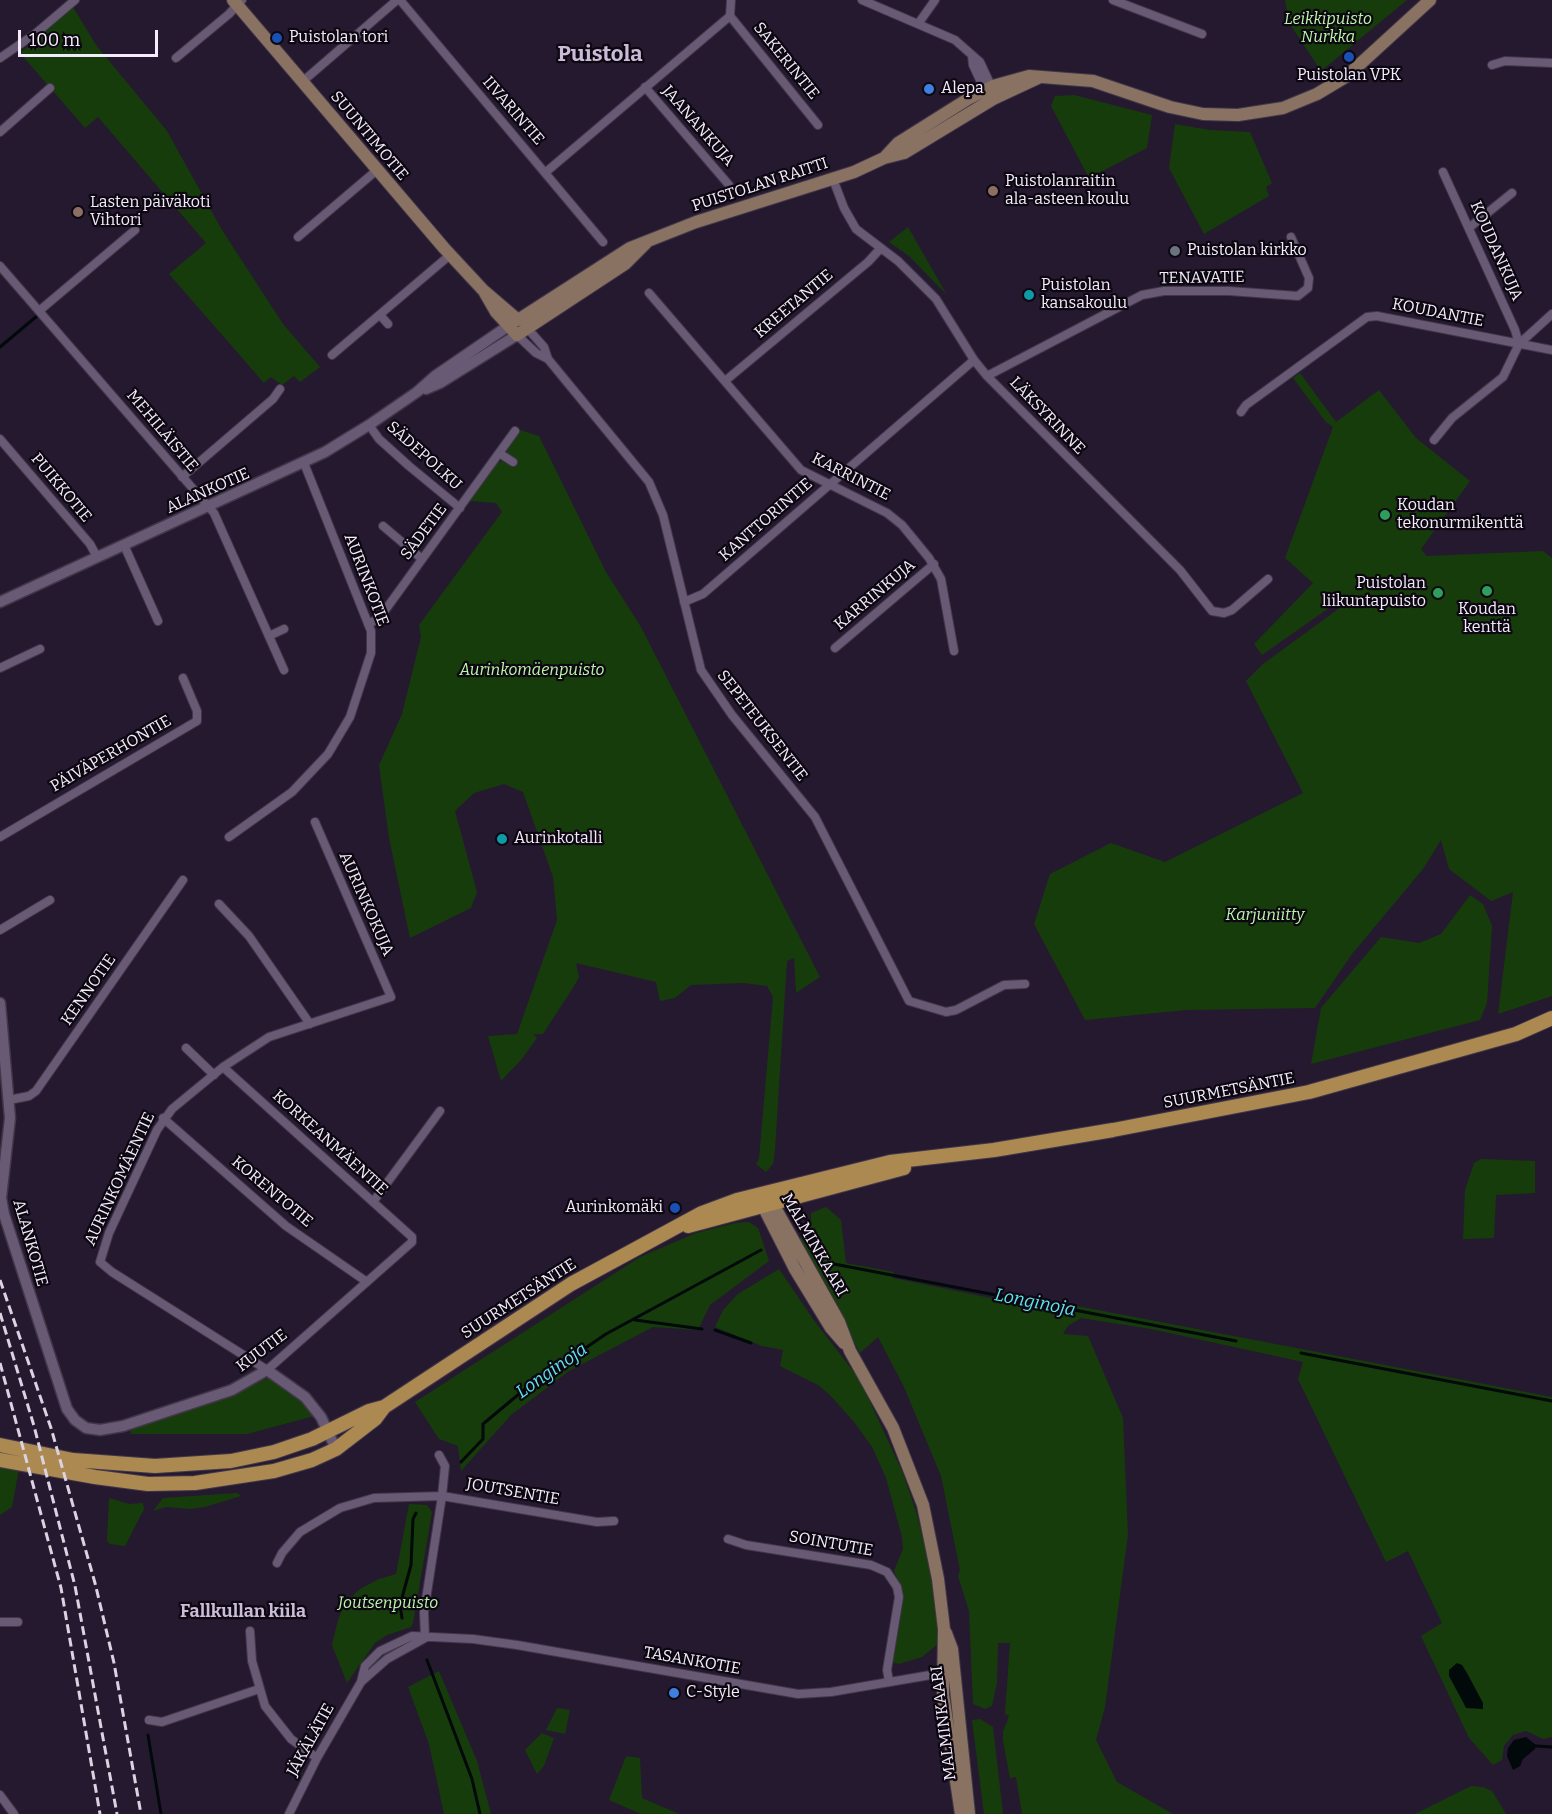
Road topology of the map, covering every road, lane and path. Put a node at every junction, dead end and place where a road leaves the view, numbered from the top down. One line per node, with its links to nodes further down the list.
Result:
1 (398, 0): 16 (street); 23 (street, IIVARINTIE)
2 (731, 0): 9 (street)
3 (862, 0): 10 (street)
4 (935, 0): 10 (street)
5 (1113, 0): 11 (street)
6 (1430, 0): 19 (main road, PUISTOLAN RAITTI)
7 (70, 1): 12 (street)
8 (238, 2): 13 (street); 16 (main road, SUUNTIMOTIE)
9 (730, 16): 17 (street); 20 (street, SAKERINTIE)
10 (918, 24): 19 (street)
11 (1202, 34)
12 (0, 58)
13 (176, 58)
14 (1552, 63): 15 (street)
15 (1492, 65)
16 (302, 82): 22 (main road, SUUNTIMOTIE)
17 (645, 87): 23 (street); 26 (street, JAANANKUJA)
18 (50, 88): 21 (street)
19 (990, 92): 25 (main road, PUISTOLAN RAITTI)
20 (819, 125)
21 (0, 132)
22 (377, 170): 30 (street); 34 (main road, SUUNTIMOTIE)
23 (546, 172): 32 (street, IIVARINTIE)
24 (1443, 172): 28 (street, KOUDANKUJA)
25 (833, 179): 33 (street, LÄKSYRINNE); 41 (main road, PUISTOLAN RAITTI)
26 (729, 184)
27 (1512, 193): 28 (street)
28 (1470, 228): 42 (street, KOUDANKUJA)
29 (135, 230): 37 (street)
30 (298, 237)
31 (1292, 237): 46 (street, TENAVATIE)
32 (603, 242)
33 (880, 249): 45 (street, LÄKSYRINNE); 47 (street, KREETANTIE)
34 (450, 255): 39 (street); 41 (main road, SUUNTIMOTIE)
35 (0, 266): 37 (street, MEHILÄISTIE)
36 (649, 293): 47 (street, KARRINTIE)
37 (39, 311): 57 (street, MEHILÄISTIE)
38 (1552, 314): 42 (street)
39 (380, 315): 40 (street); 44 (street)
40 (388, 324)
41 (517, 327): 50 (street, ALANKOTIE); 68 (street, SEPETEUKSENTIE)
42 (1519, 344): 43 (street, KOUDANTIE); 49 (street, KOUDANTIE); 53 (street)
43 (1552, 350)
44 (332, 355)
45 (974, 360): 46 (street, LÄKSYRINNE); 58 (street, KANTTORINTIE)
46 (987, 376): 66 (street, LÄKSYRINNE)
47 (725, 381): 58 (street, KARRINTIE)
48 (280, 388): 57 (street)
49 (1241, 412)
50 (369, 425): 56 (street, ALANKOTIE); 60 (street, SÄDEPOLKU)
51 (515, 431): 54 (street, SÄDETIE)
52 (0, 439): 63 (street, PUIKKOTIE)
53 (1434, 440)
54 (499, 453): 55 (street); 60 (street, SÄDETIE)
55 (513, 462)
56 (304, 463): 59 (street, ALANKOTIE); 70 (street, AURINKOTIE)
57 (182, 477): 59 (street, MEHILÄISTIE)
58 (830, 484): 65 (street, KARRINTIE); 68 (street, KANTTORINTIE)
59 (208, 507): 62 (street, ALANKOTIE); 72 (street, MEHILÄISTIE)
60 (460, 508): 64 (street, SÄDETIE)
61 (383, 526): 64 (street)
62 (124, 545): 63 (street, ALANKOTIE); 69 (street)
63 (97, 558): 67 (street, ALANKOTIE)
64 (422, 559): 70 (street, SÄDETIE)
65 (933, 564): 73 (street, KARRINKUJA); 75 (street, KARRINTIE)
66 (1268, 579)
67 (1, 601)
68 (684, 602): 86 (street, SEPETEUKSENTIE)
69 (158, 621)
70 (369, 624): 81 (street, AURINKOTIE)
71 (284, 629): 72 (street)
72 (269, 636): 77 (street, MEHILÄISTIE)
73 (835, 648)
74 (40, 649): 76 (street)
75 (954, 651)
76 (0, 668)
77 (284, 670)
78 (183, 678): 80 (street, PÄIVÄPERHONTIE)
79 (315, 822): 87 (street, AURINKOKUJA)
80 (0, 837)
81 (229, 837)
82 (183, 880): 96 (street, KENNOTIE)
83 (50, 900): 85 (street)
84 (219, 904): 90 (street)
85 (0, 930)
86 (1025, 984)
87 (391, 997): 90 (street, AURINKOMÄENTIE)
88 (0, 1003): 96 (street, ALANKOTIE)
89 (1552, 1018): 92 (main road, SUURMETSÄNTIE)
90 (310, 1024): 94 (street, AURINKOMÄENTIE)
91 (1552, 1028): 92 (main road, SUURMETSÄNTIE)
92 (1516, 1034): 99 (main road, SUURMETSÄNTIE)
93 (186, 1048): 95 (street)
94 (224, 1067): 95 (street, AURINKOMÄENTIE); 100 (street, KORKEANMÄENTIE)
95 (214, 1075): 98 (street, AURINKOMÄENTIE)
96 (9, 1100): 105 (street, ALANKOTIE)
97 (440, 1111): 100 (street)
98 (163, 1118): 102 (street, KORENTOTIE); 103 (street, AURINKOMÄENTIE)
99 (767, 1200): 104 (main road, SUURMETSÄNTIE); 119 (main road, MALMINKAARI)
100 (373, 1202): 101 (street, KORKEANMÄENTIE)
101 (412, 1242): 102 (street, KUUTIE)
102 (367, 1282): 103 (street, KUUTIE)
103 (267, 1370): 105 (street, KUUTIE); 106 (street)
104 (384, 1407): 106 (main road, SUURMETSÄNTIE); 108 (main road, SUURMETSÄNTIE)
105 (100, 1430)
106 (328, 1432): 107 (main road, SUURMETSÄNTIE); 108 (street)
107 (0, 1445)
108 (336, 1449): 110 (main road, SUURMETSÄNTIE)
109 (439, 1455): 111 (street)
110 (0, 1460)
111 (442, 1496): 112 (street, JOUTSENTIE); 114 (street); 118 (street, JOUTSENTIE)
112 (614, 1521)
113 (728, 1539): 120 (street, SOINTUTIE)
114 (277, 1563)
115 (0, 1622): 116 (street)
116 (18, 1623)
117 (250, 1631): 121 (street)
118 (425, 1638): 120 (street, TASANKOTIE); 123 (street, JÄKÄLÄTIE)
119 (948, 1672): 120 (street, TASANKOTIE); 127 (main road, MALMINKAARI); 128 (main road, MALMINKAARI)
120 (889, 1681)
121 (259, 1689): 122 (street); 123 (street)
122 (149, 1720)
123 (316, 1758): 126 (street, JÄKÄLÄTIE)
124 (0, 1796): 125 (street)
125 (14, 1814)
126 (289, 1814)
127 (961, 1814)
128 (969, 1814)

